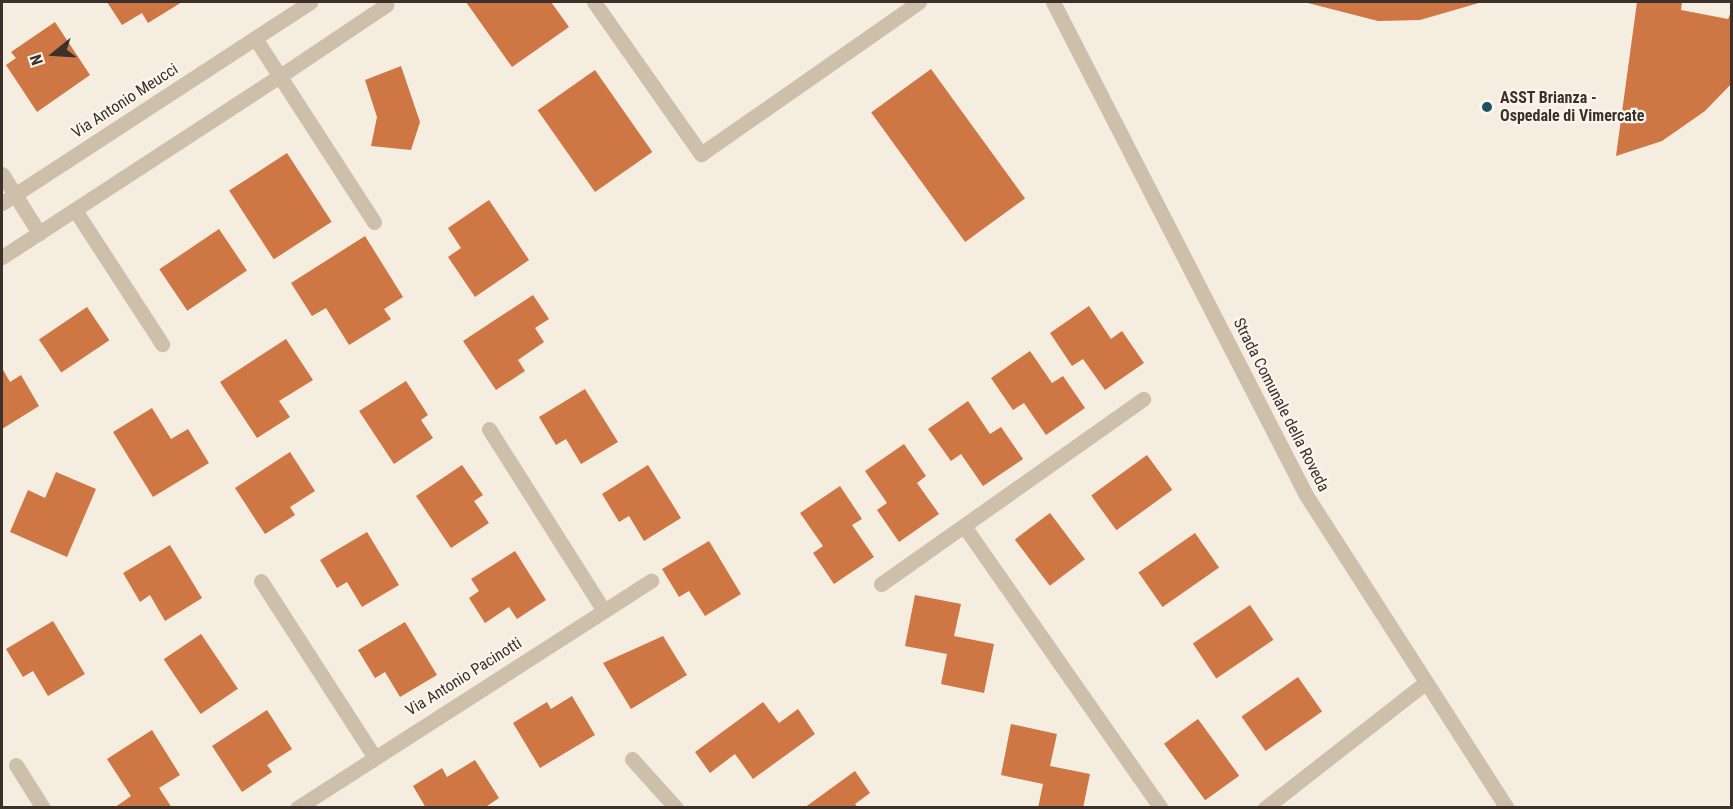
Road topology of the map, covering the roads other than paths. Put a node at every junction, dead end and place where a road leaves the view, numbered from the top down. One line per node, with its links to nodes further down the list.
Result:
1 (310, 2): 6 (street, Via Antonio Meucci)
2 (384, 2): 7 (street)
3 (594, 2): 4 (street)
4 (918, 2)
5 (1053, 2): 23 (street, Strada Comunale della Roveda)
6 (255, 38): 7 (street); 9 (street, Via Antonio Meucci)
7 (280, 76): 11 (street); 12 (street)
8 (2, 174): 9 (street)
9 (15, 195): 10 (street, Via Antonio Meucci); 13 (street)
10 (2, 203)
11 (75, 210): 13 (street); 15 (street)
12 (374, 222)
13 (39, 233): 14 (street)
14 (2, 257)
15 (162, 344)
16 (1143, 399): 18 (street)
17 (489, 429): 22 (street)
18 (964, 526): 21 (street); 30 (street)
19 (261, 581): 24 (street)
20 (651, 581): 22 (street, Via Antonio Pacinotti)
21 (881, 584)
22 (604, 611): 24 (street, Via Antonio Pacinotti)
23 (1426, 682): 31 (street); 32 (street, Strada Comunale della Roveda)
24 (373, 755): 28 (street, Via Antonio Pacinotti)
25 (632, 759): 29 (street)
26 (16, 765): 27 (street)
27 (43, 807)
28 (297, 807)
29 (676, 807)
30 (1161, 807)
31 (1264, 807)
32 (1507, 807)

